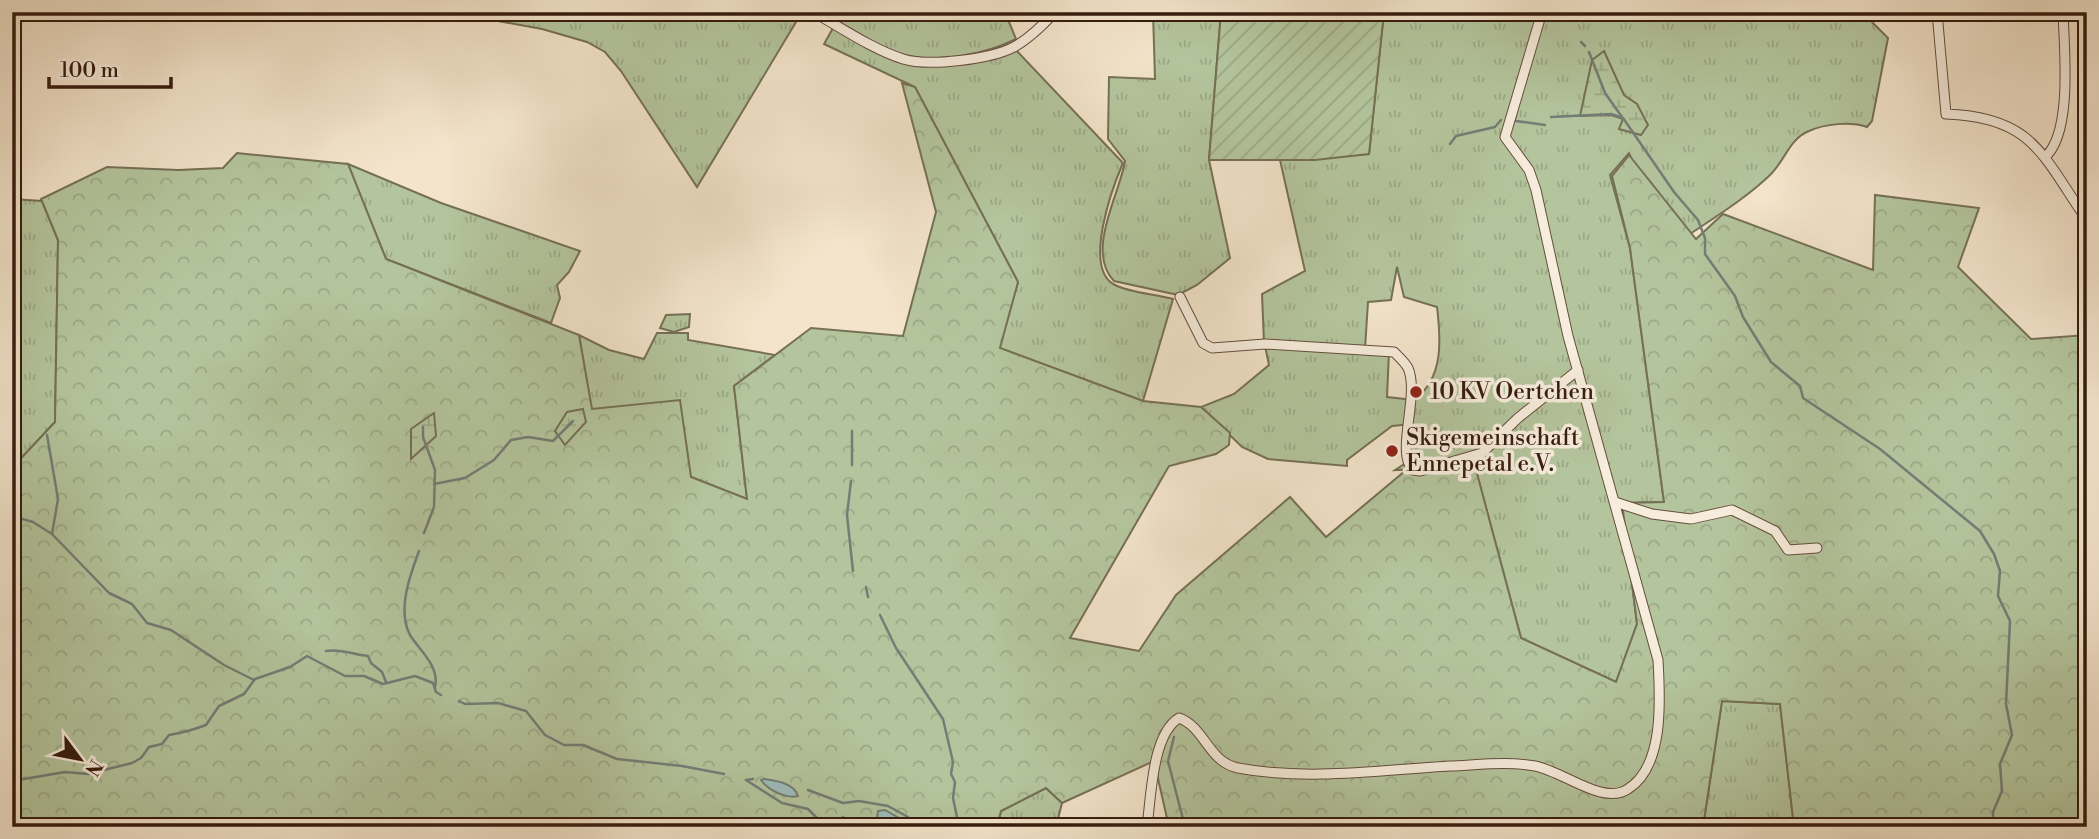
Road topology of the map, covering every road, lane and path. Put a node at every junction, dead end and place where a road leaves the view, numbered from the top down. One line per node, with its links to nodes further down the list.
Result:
1 (813, 12): 2 (street)
2 (1055, 12)
3 (1542, 12): 9 (street)
4 (1937, 12): 6 (street)
5 (2063, 12): 6 (street)
6 (2045, 157): 7 (street)
7 (2087, 220)
8 (1180, 297): 9 (street)
9 (1578, 370): 10 (street)
10 (1615, 502): 11 (street); 12 (street)
11 (1816, 548)
12 (1147, 827)

